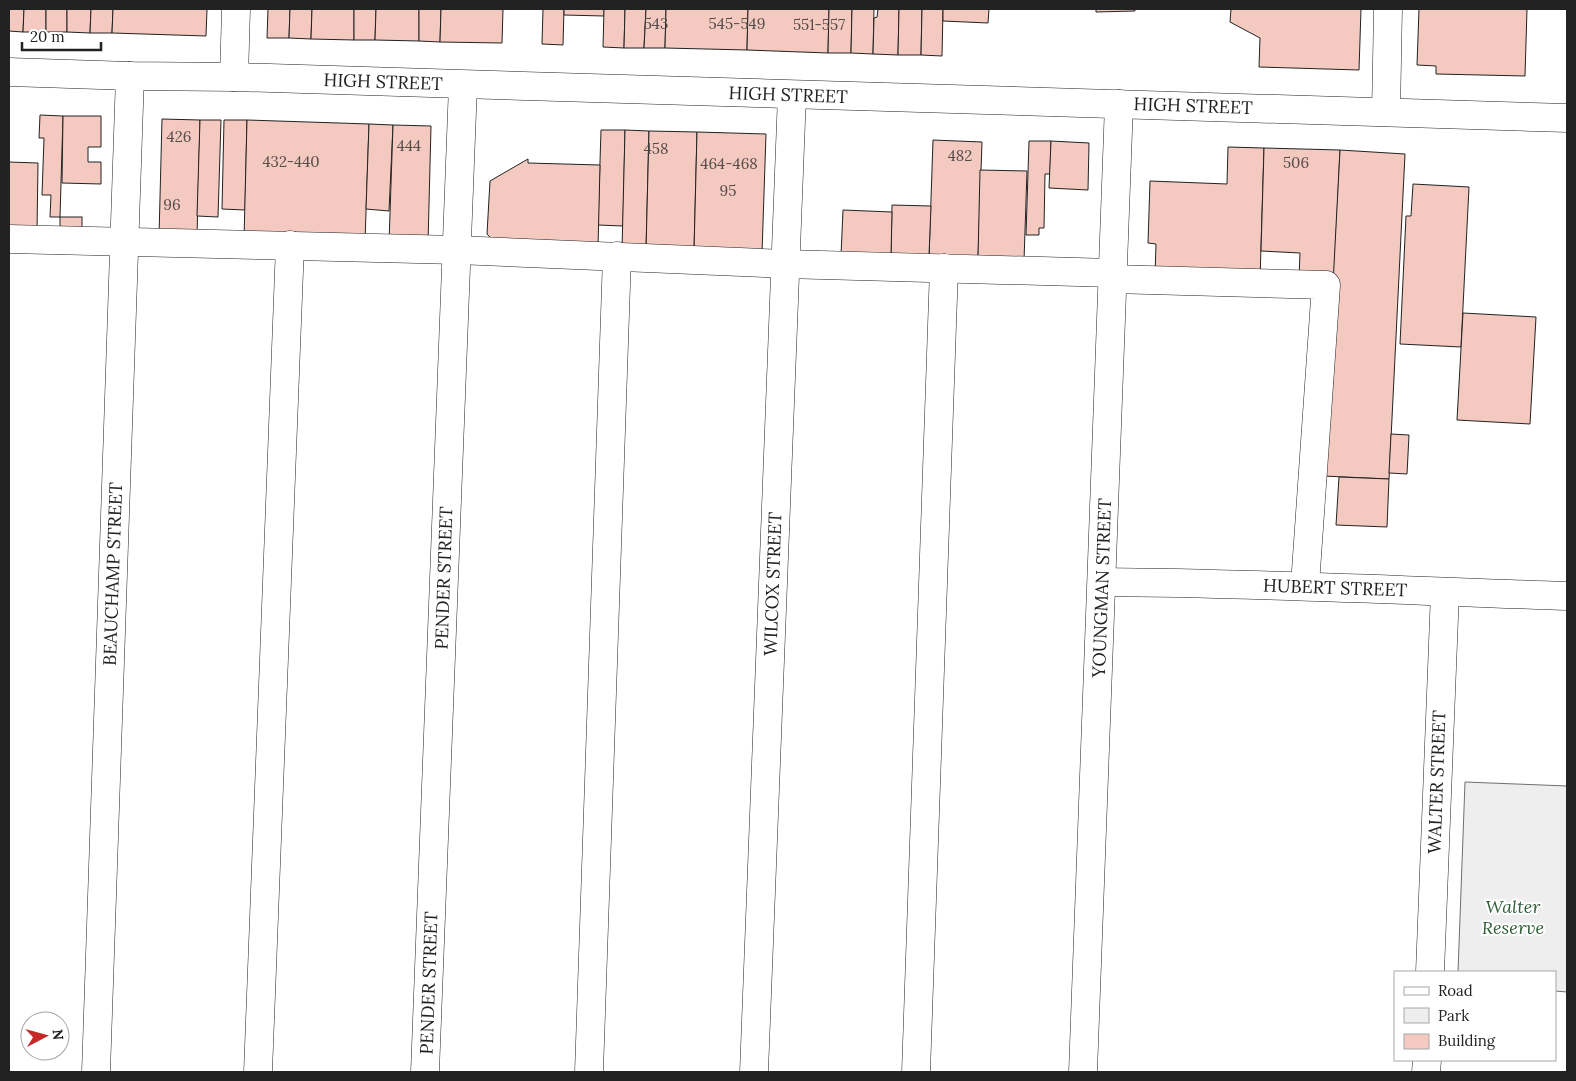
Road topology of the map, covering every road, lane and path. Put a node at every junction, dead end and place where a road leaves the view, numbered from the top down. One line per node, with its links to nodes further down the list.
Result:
1 (236, 9): 5 (street)
2 (1388, 9): 9 (street)
3 (9, 72): 4 (street, HIGH STREET)
4 (130, 76): 5 (street, HIGH STREET); 12 (street, BEAUCHAMP STREET)
5 (234, 77): 6 (street, HIGH STREET)
6 (463, 85): 7 (street, HIGH STREET); 14 (street, PENDER STREET)
7 (792, 95): 8 (street, HIGH STREET); 16 (street, WILCOX STREET)
8 (1118, 104): 9 (street, HIGH STREET); 18 (street, YOUNGMAN STREET)
9 (1386, 112): 10 (street, HIGH STREET)
10 (1567, 118)
11 (9, 239): 12 (street)
12 (125, 242): 13 (street); 24 (street, BEAUCHAMP STREET)
13 (290, 245): 14 (street); 25 (street)
14 (457, 250): 15 (street); 26 (street, PENDER STREET)
15 (617, 256): 16 (street); 27 (street)
16 (785, 264): 17 (street); 28 (street, WILCOX STREET)
17 (944, 268): 18 (street); 29 (street)
18 (1112, 276): 19 (street, YOUNGMAN STREET); 20 (street)
19 (1102, 582): 20 (street, HUBERT STREET); 30 (street, YOUNGMAN STREET)
20 (1305, 586): 21 (street, HUBERT STREET)
21 (1445, 592): 22 (street, HUBERT STREET); 23 (street, WALTER STREET)
22 (1567, 596)
23 (1430, 971)
24 (96, 1072)
25 (258, 1072)
26 (425, 1072)
27 (589, 1072)
28 (754, 1072)
29 (916, 1072)
30 (1083, 1072)

